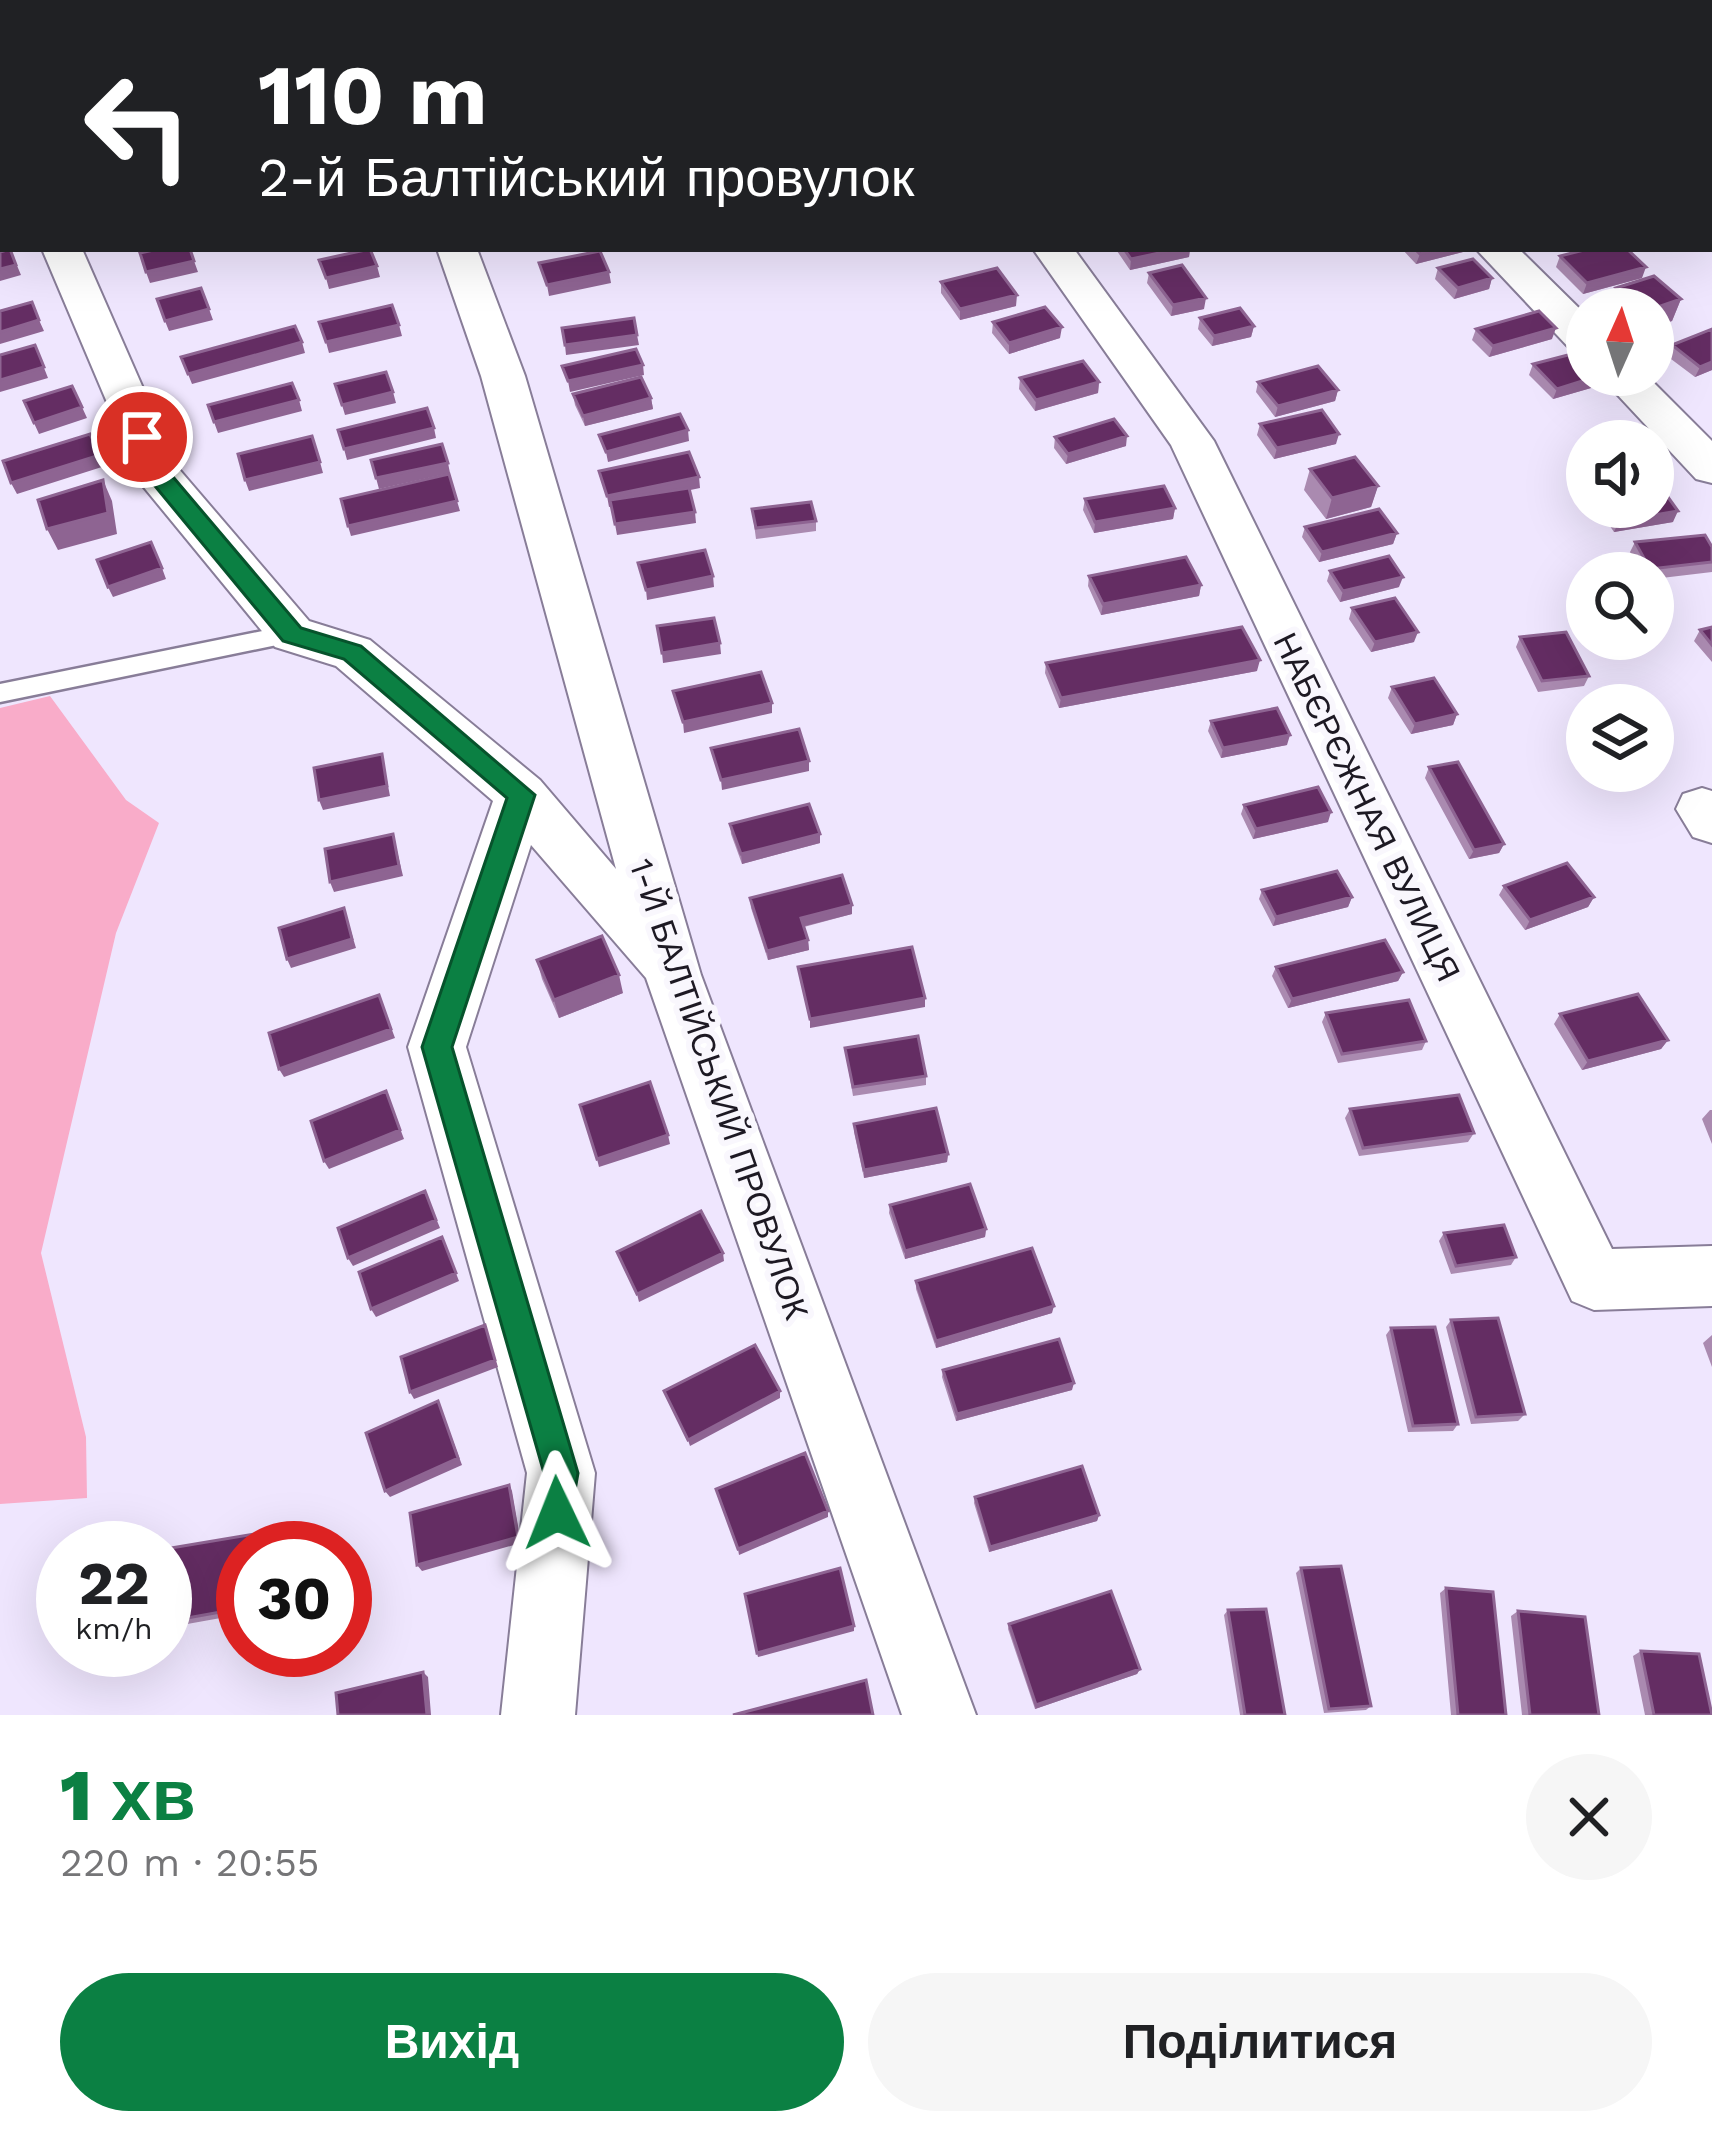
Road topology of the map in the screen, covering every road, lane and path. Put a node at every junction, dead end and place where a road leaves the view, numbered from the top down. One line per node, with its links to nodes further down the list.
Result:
1 (63, 252): 8 (street)
2 (459, 252): 11 (street, 1-Й БАЛТІЙСЬКИЙ ПРОВУЛОК)
3 (1055, 252): 12 (street, НАБЄРЄЖНАЯ ВУЛИЦЯ)
4 (1499, 252): 5 (street)
5 (1566, 320)
6 (1642, 396): 7 (street)
7 (1712, 468)
8 (292, 634): 9 (lane); 10 (street)
9 (0, 693)
10 (521, 795): 11 (street); 13 (street)
11 (673, 975): 14 (street, 1-Й БАЛТІЙСЬКИЙ ПРОВУЛОК)
12 (1712, 1276)
13 (538, 1715)
14 (939, 1715)

